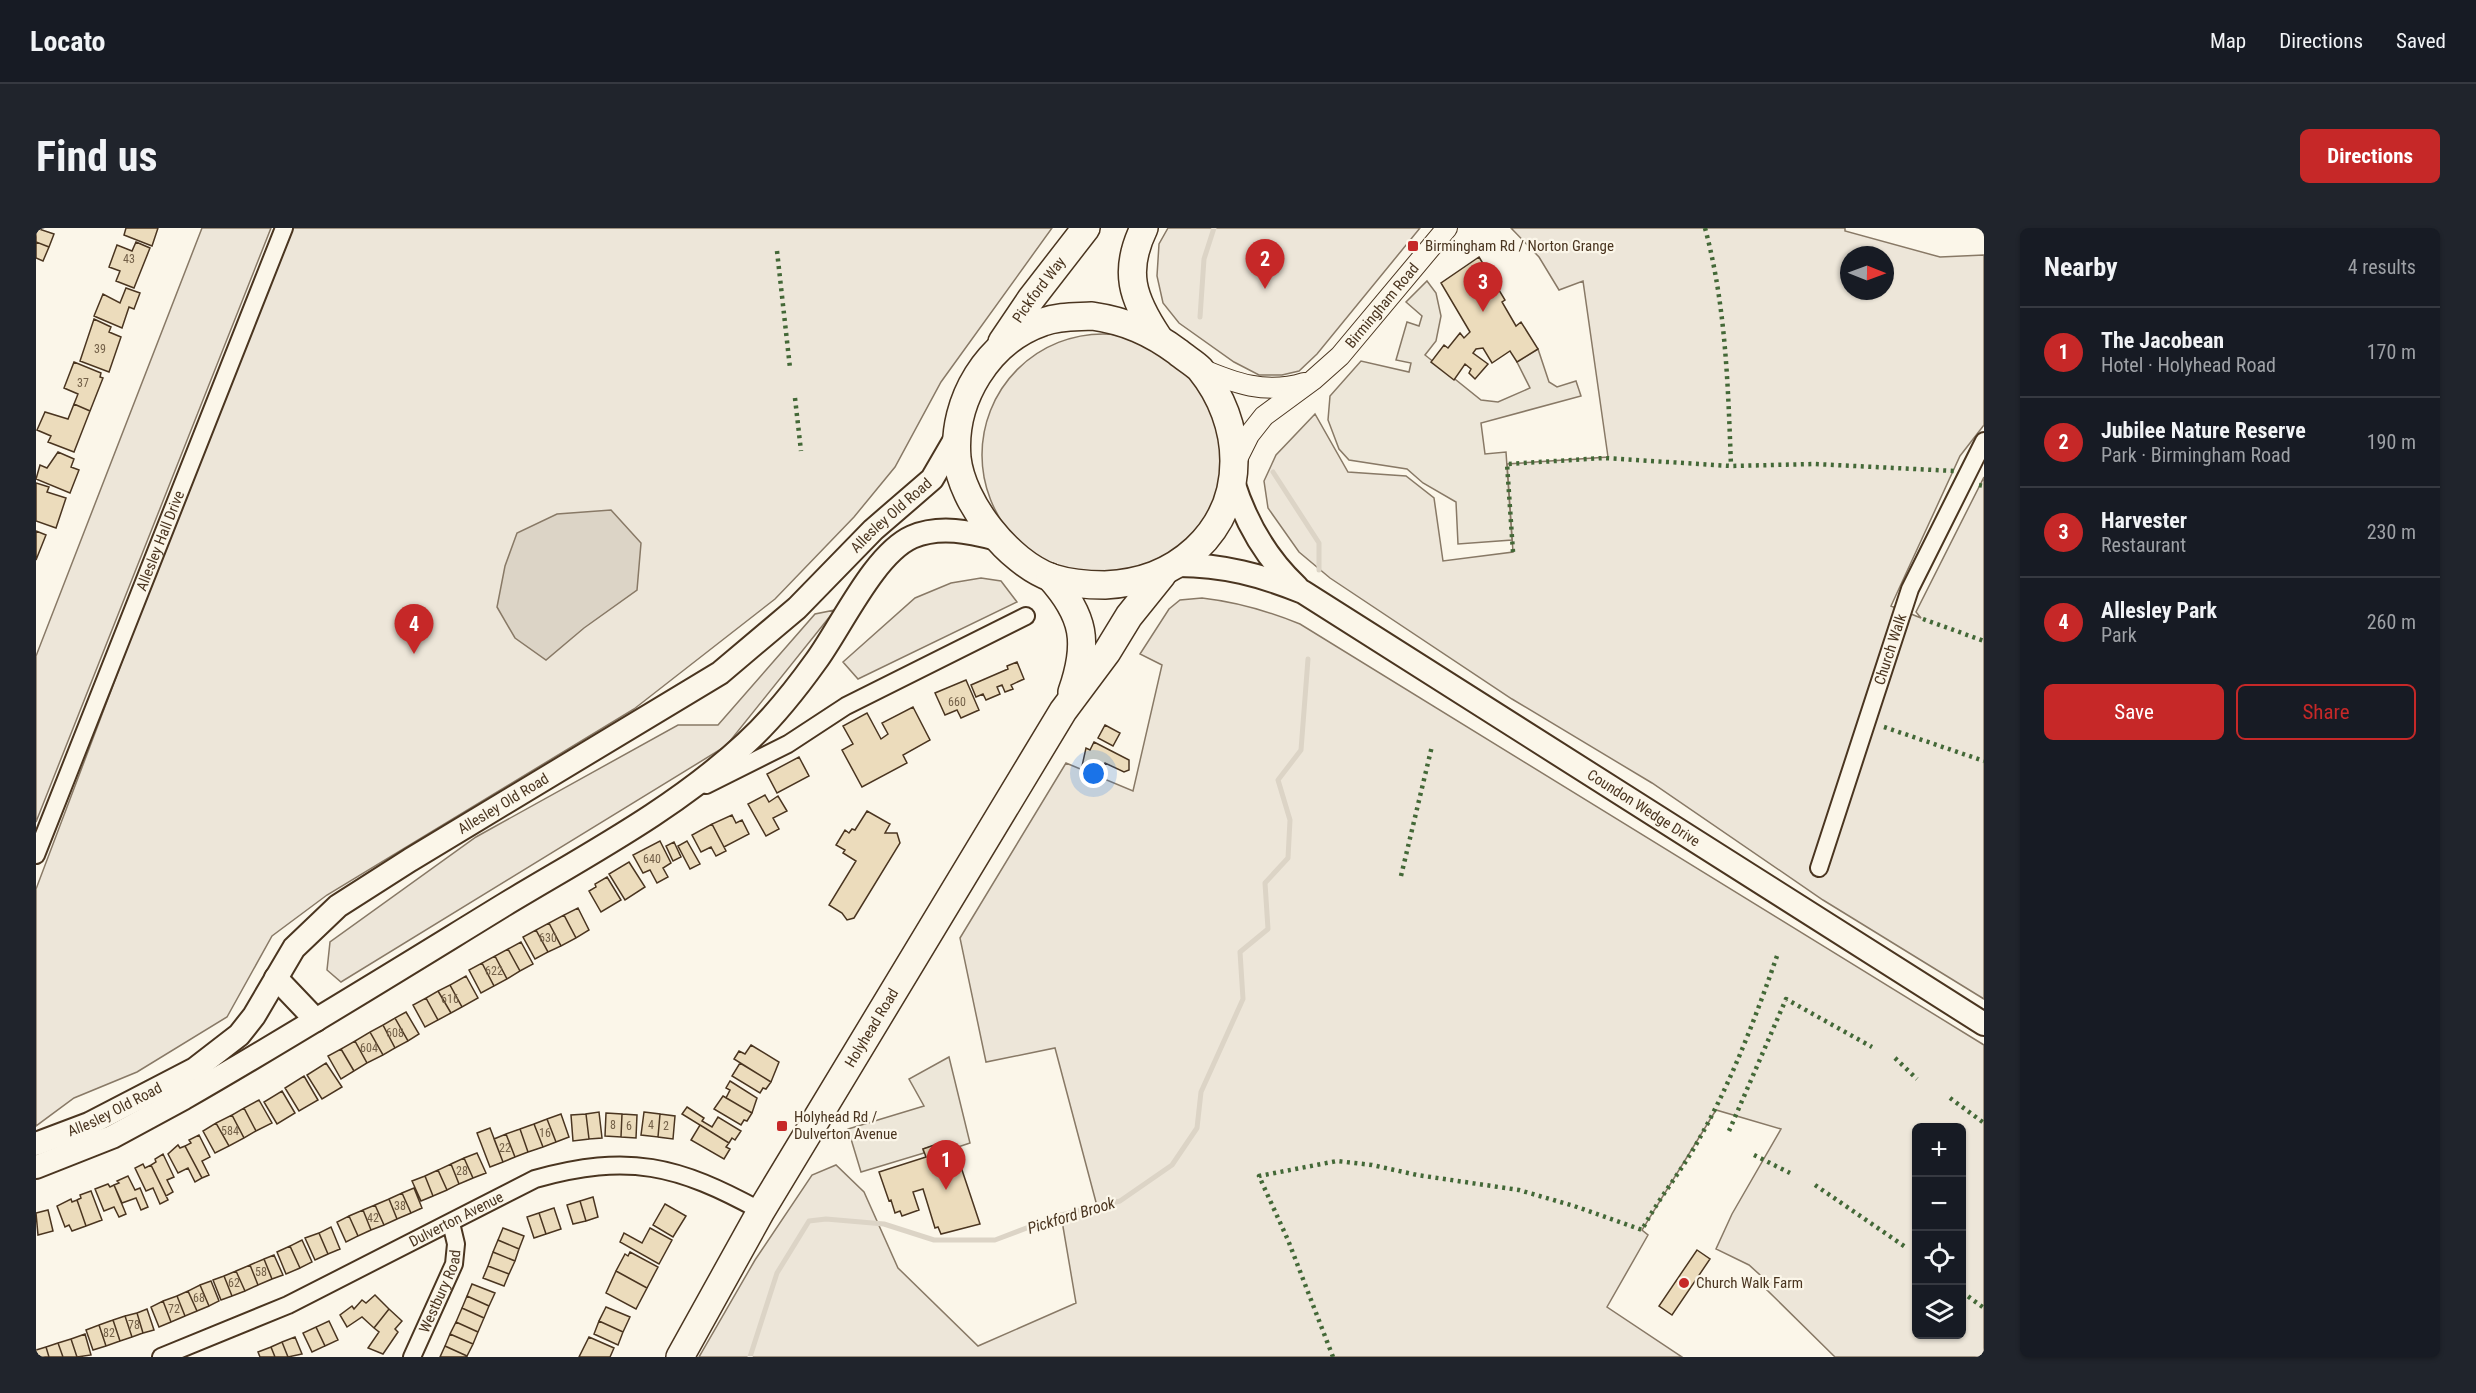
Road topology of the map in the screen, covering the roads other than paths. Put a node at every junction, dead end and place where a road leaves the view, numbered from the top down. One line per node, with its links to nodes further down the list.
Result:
1 (284, 228): 19 (street, Allesley Hall Drive)
2 (1086, 228): 6 (highway, Pickford Way)
3 (1144, 228): 5 (highway)
4 (1447, 228): 8 (street, Birmingham Road)
5 (1158, 337): 6 (highway); 7 (highway)
6 (995, 352): 9 (highway)
7 (1199, 368): 8 (street, Birmingham Road); 11 (highway)
8 (1313, 380): 11 (street, Birmingham Road)
9 (957, 436): 12 (highway); 21 (main road, Allesley Old Road)
10 (1984, 441): 20 (street, Church Walk)
11 (1234, 474): 13 (highway, Holyhead Road); 15 (main road, Coundon Wedge Drive)
12 (997, 539): 14 (highway); 18 (main road, Allesley Old Road)
13 (1170, 570): 14 (highway); 15 (main road, Coundon Wedge Drive); 17 (highway, Holyhead Road)
14 (1050, 577): 17 (highway, Holyhead Road)
15 (1303, 592): 23 (main road, Coundon Wedge Drive)
16 (1026, 616): 18 (street, Allesley Old Road)
17 (1069, 702): 26 (highway, Holyhead Road)
18 (668, 805): 22 (main road, Allesley Old Road)
19 (36, 855)
20 (1819, 868)
21 (276, 978): 22 (main road); 24 (main road, Allesley Old Road)
22 (316, 1020): 25 (main road, Allesley Old Road)
23 (1984, 1024)
24 (36, 1144)
25 (36, 1167)
26 (761, 1211): 27 (street, Dulverton Avenue); 30 (highway, Holyhead Road)
27 (451, 1223): 28 (street, Dulverton Avenue); 29 (street, Westbury Road)
28 (161, 1357)
29 (412, 1357)
30 (680, 1357)

